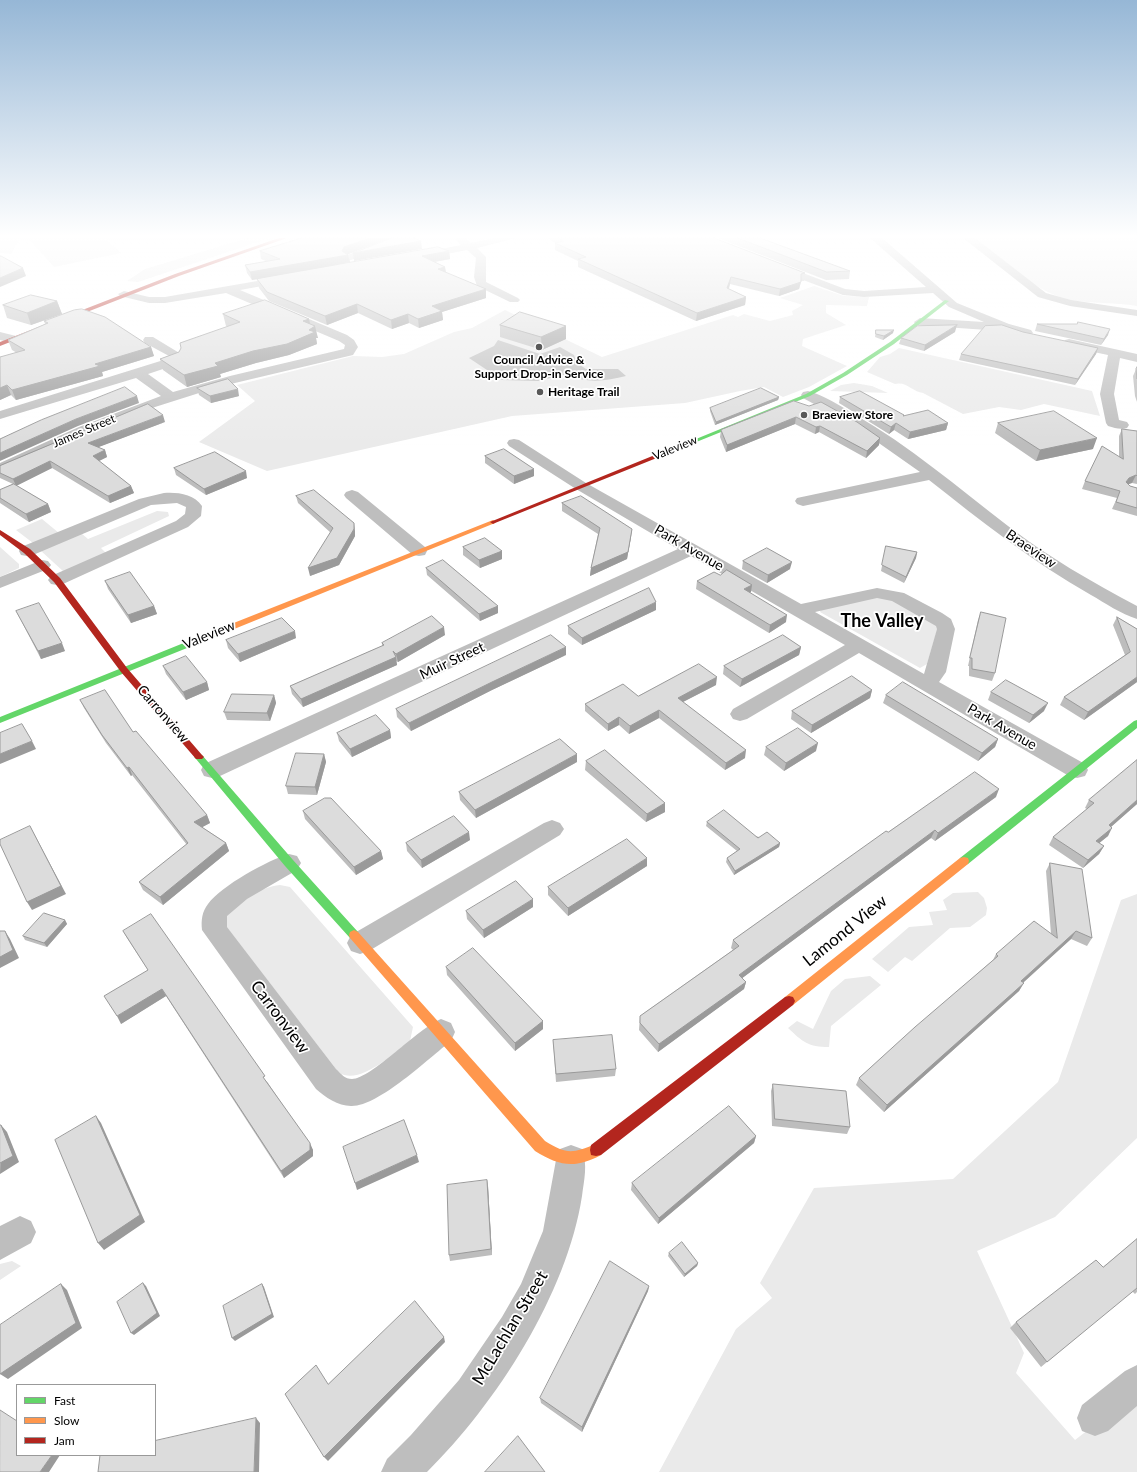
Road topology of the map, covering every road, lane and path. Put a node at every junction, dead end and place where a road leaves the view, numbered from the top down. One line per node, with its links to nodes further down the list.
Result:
1 (92, 307): 11 (street)
2 (269, 307): 19 (street, James Street)
3 (939, 307): 7 (street, Valeview)
4 (959, 307): 8 (street)
5 (1092, 307): 6 (street)
6 (1137, 314)
7 (920, 322): 8 (street); 18 (street, Valeview)
8 (1005, 327): 10 (street)
9 (0, 336): 11 (street)
10 (1042, 337)
11 (12, 339): 14 (street)
12 (150, 340): 17 (street)
13 (1056, 340): 15 (street)
14 (0, 344)
15 (1115, 353): 16 (street); 21 (street)
16 (1137, 358)
17 (138, 373): 19 (street); 20 (street)
18 (808, 395): 24 (street, Braeview); 25 (street, Valeview)
19 (171, 397): 23 (street, James Street)
20 (0, 415)
21 (1122, 425)
22 (514, 443): 25 (street, Park Avenue)
23 (0, 469)
24 (934, 474): 27 (street); 36 (street, Braeview)
25 (581, 486): 29 (street, Park Avenue); 31 (street, Valeview)
26 (352, 495): 31 (street)
27 (803, 501)
28 (0, 532): 30 (street, Carronview)
29 (692, 549): 35 (street, Park Avenue); 43 (street, Muir Street)
30 (27, 551): 32 (street, Carronview); 33 (street)
31 (419, 551): 38 (street, Valeview)
32 (42, 565): 33 (street, Carronview); 34 (street)
33 (57, 580): 38 (street, Carronview)
34 (0, 583)
35 (797, 610): 37 (street, Park Avenue); 39 (street)
36 (1137, 613)
37 (859, 645): 39 (street, Park Avenue); 40 (street)
38 (124, 670): 41 (street, Valeview); 43 (street, Carronview)
39 (928, 684): 44 (street, Park Avenue)
40 (740, 714)
41 (0, 720)
42 (1137, 723): 44 (street, Lamond View)
43 (212, 770): 46 (street, Carronview)
44 (1077, 770): 49 (street, Lamond View)
45 (552, 829): 47 (street)
46 (289, 863): 47 (street, Carronview); 48 (street, Carronview)
47 (360, 943): 48 (street, Carronview)
48 (441, 1032): 49 (street, Carronview)
49 (571, 1160): 52 (street, McLachlan Street)
50 (1137, 1382): 51 (street)
51 (1095, 1418)
52 (400, 1472)

